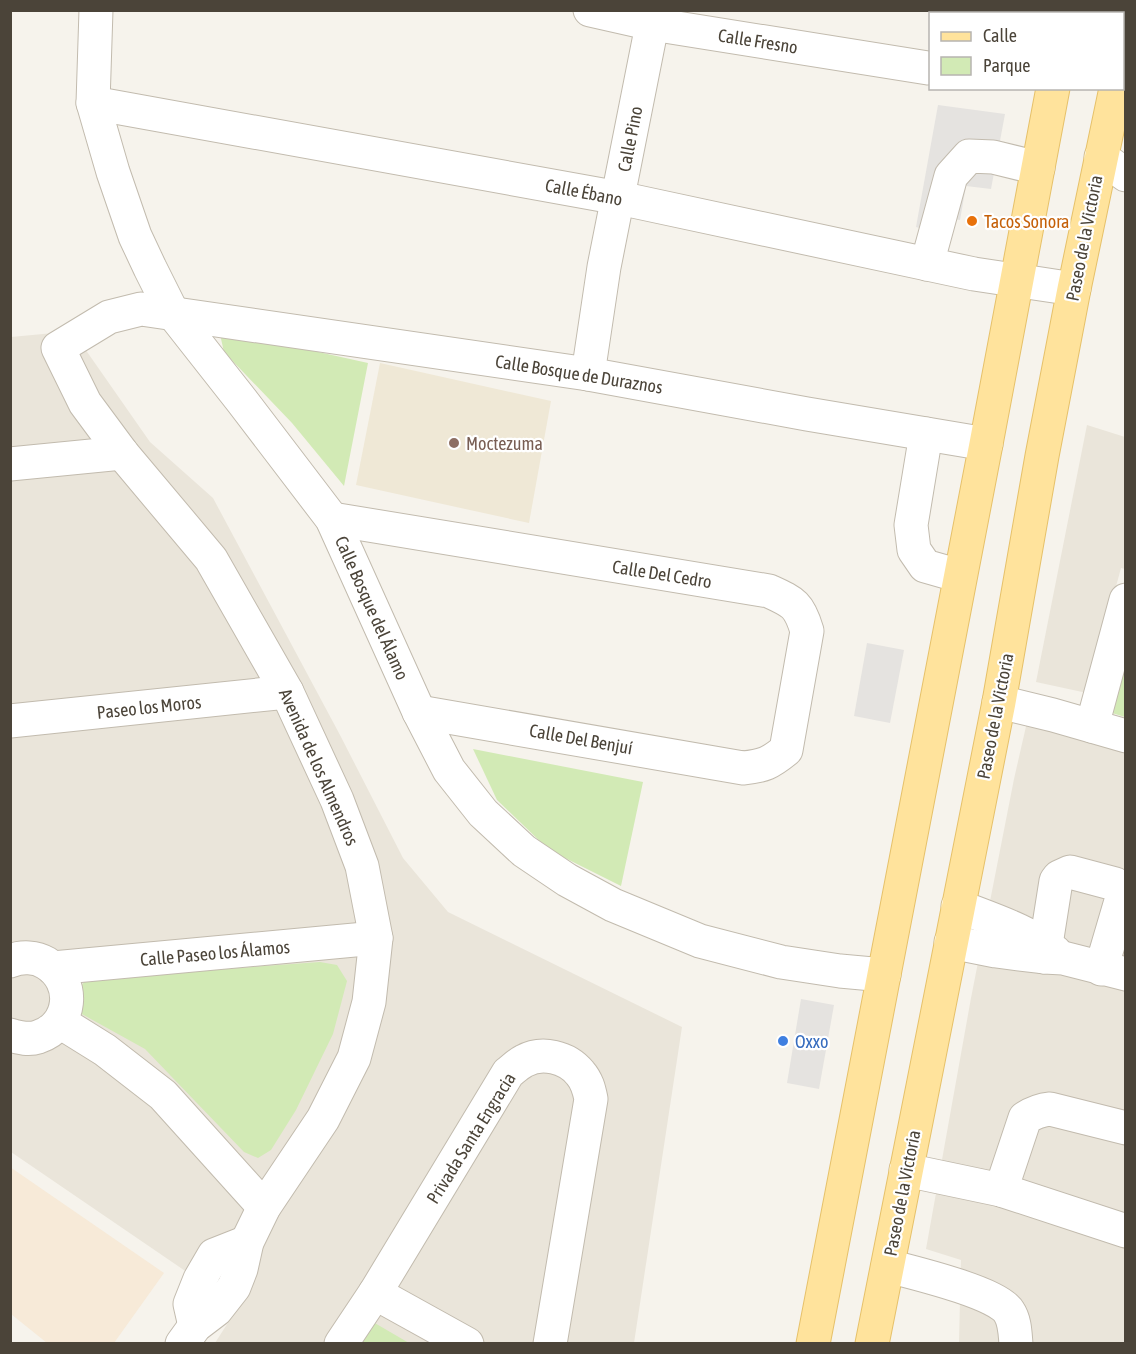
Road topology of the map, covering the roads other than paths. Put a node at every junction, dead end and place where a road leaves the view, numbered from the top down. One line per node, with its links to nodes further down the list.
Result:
1 (96, 10): 7 (street, Calle Bosque del Álamo)
2 (590, 10): 3 (street, Calle Fresno)
3 (653, 17): 4 (street, Calle Fresno); 10 (street, Calle Pino)
4 (928, 68)
5 (1053, 90): 9 (main road)
6 (1116, 90): 8 (main road, Paseo de la Victoria)
7 (93, 103): 10 (street, Calle Ébano); 14 (street, Calle Bosque del Álamo)
8 (1113, 166): 13 (main road, Paseo de la Victoria)
9 (1038, 168): 11 (street); 12 (main road)
10 (618, 198): 11 (street, Calle Ébano); 16 (street, Calle Pino)
11 (927, 264): 12 (street, Calle Ébano)
12 (1017, 280): 13 (street, Calle Ébano); 18 (main road)
13 (1074, 290): 25 (main road, Paseo de la Victoria)
14 (172, 312): 15 (street, Calle Bosque de Duraznos); 16 (street, Calle Bosque de Duraznos); 21 (street, Calle Bosque del Álamo)
15 (109, 317): 19 (street, Avenida de los Almendros)
16 (588, 374): 17 (street, Calle Bosque de Duraznos)
17 (926, 434): 18 (street, Calle Bosque de Duraznos); 22 (street)
18 (986, 444): 22 (main road)
19 (122, 453): 20 (street); 24 (street, Avenida de los Almendros)
20 (10, 464)
21 (332, 519): 26 (street, Calle Bosque del Álamo); 30 (street, Calle Del Cedro)
22 (960, 576): 38 (main road)
23 (1125, 600): 28 (street)
24 (287, 692): 27 (street, Paseo los Moros); 32 (street, Avenida de los Almendros)
25 (999, 702): 28 (street); 31 (main road, Paseo de la Victoria)
26 (419, 712): 30 (street, Calle Del Benjuí); 38 (street, Calle Bosque del Álamo)
27 (10, 721)
28 (1092, 726): 29 (street)
29 (1125, 736)
30 (743, 768)
31 (958, 906): 33 (main road, Paseo de la Victoria); 34 (street)
32 (376, 938): 36 (street, Calle Paseo los Álamos); 44 (street, Avenida de los Almendros)
33 (951, 942): 34 (street); 42 (main road, Paseo de la Victoria)
34 (1051, 954): 37 (street); 37 (street)
35 (10, 961): 36 (street)
36 (53, 968): 39 (street)
37 (1113, 972)
38 (884, 975): 52 (main road)
39 (60, 1022): 40 (street); 44 (street)
40 (10, 1035)
41 (1125, 1128): 43 (street)
42 (906, 1170): 43 (street); 46 (main road, Paseo de la Victoria)
43 (1001, 1190): 45 (street)
44 (264, 1208): 48 (street, Avenida de los Almendros)
45 (1125, 1232)
46 (888, 1266): 53 (main road, Paseo de la Victoria); 54 (street)
47 (375, 1293): 49 (street, Privada Santa Engracia); 50 (street); 51 (street, Privada Santa Engracia)
48 (189, 1335)
49 (341, 1344)
50 (467, 1344)
51 (550, 1344)
52 (813, 1344)
53 (872, 1344)
54 (1016, 1344)

